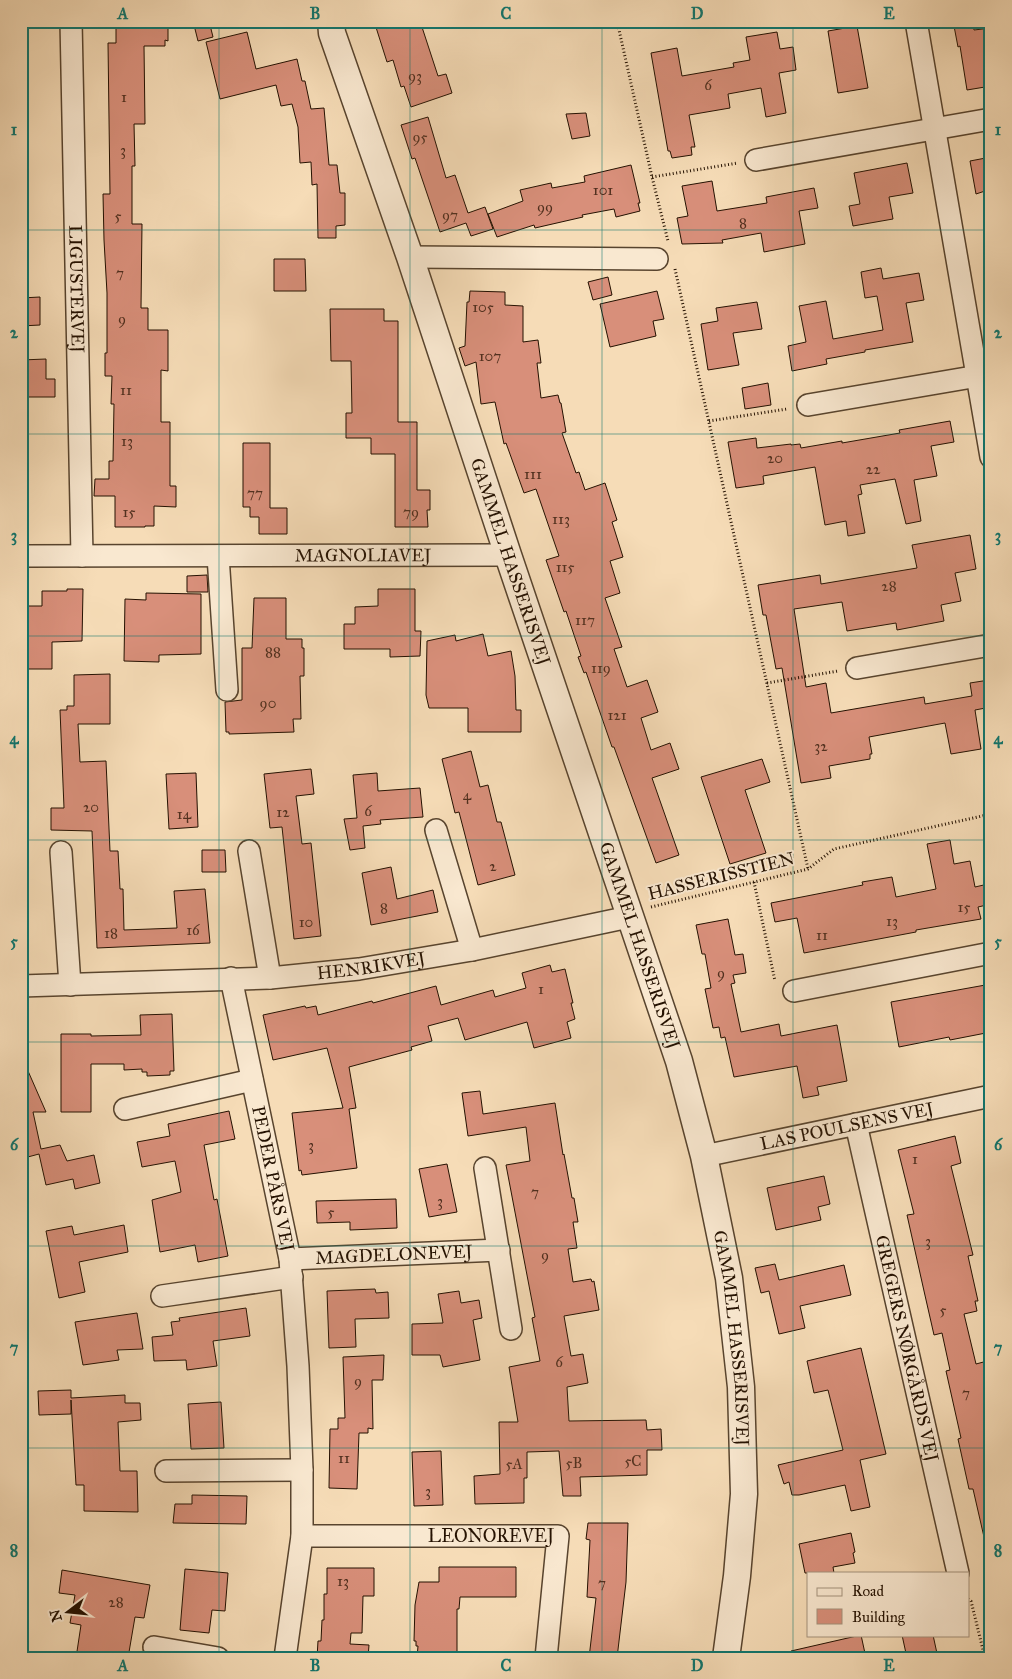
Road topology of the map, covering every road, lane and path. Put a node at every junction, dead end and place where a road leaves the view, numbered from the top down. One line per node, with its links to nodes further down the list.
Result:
1 (72, 21): 17 (street, LIGUSTERVEJ)
2 (331, 21): 10 (street, GAMMEL HASSERISVEJ)
3 (617, 21): 8 (path)
4 (916, 21): 6 (street)
5 (991, 120): 6 (street)
6 (935, 129): 7 (street); 11 (street)
7 (756, 160): 8 (path)
8 (652, 177): 9 (path)
9 (667, 256): 10 (street); 13 (path)
10 (410, 257): 15 (street, GAMMEL HASSERISVEJ)
11 (984, 374): 12 (street); 14 (street)
12 (808, 405): 13 (path)
13 (709, 421): 21 (path)
14 (991, 457)
15 (508, 555): 18 (street, MAGNOLIAVEJ); 29 (street, GAMMEL HASSERISVEJ)
16 (21, 556): 17 (street, MAGNOLIAVEJ)
17 (82, 556): 18 (street, MAGNOLIAVEJ)
18 (218, 556): 22 (street)
19 (991, 645): 20 (street)
20 (857, 668): 21 (path)
21 (767, 683): 27 (path)
22 (227, 690)
23 (991, 814): 27 (path, HASSERISSTIEN)
24 (436, 830): 30 (street)
25 (249, 850): 33 (street)
26 (62, 852): 34 (street)
27 (808, 868): 28 (path, HASSERISSTIEN)
28 (754, 882): 29 (path, HASSERISSTIEN); 36 (path)
29 (629, 917): 30 (street, HENRIKVEJ); 41 (street, GAMMEL HASSERISVEJ)
30 (472, 950): 33 (street, HENRIKVEJ)
31 (991, 954): 36 (street)
32 (231, 978): 33 (street, HENRIKVEJ); 34 (street, HENRIKVEJ); 37 (street, PEDER PÅRS VEJ)
33 (270, 978)
34 (70, 985): 35 (street, HENRIKVEJ)
35 (21, 986)
36 (794, 991)
37 (252, 1080): 39 (street, PEDER PÅRS VEJ); 44 (street, PEDER PÅRS VEJ)
38 (991, 1096): 40 (street, LAS POULSENS VEJ)
39 (125, 1109)
40 (856, 1124): 41 (street, LAS POULSENS VEJ); 50 (street, GREGERS NØRGÅRDS VEJ)
41 (704, 1156): 56 (street, GAMMEL HASSERISVEJ)
42 (485, 1168): 43 (street, MAGDELONEVEJ)
43 (499, 1250): 44 (street, MAGDELONEVEJ); 46 (street, MAGDELONEVEJ)
44 (291, 1268): 45 (street, PEDER PÅRS VEJ); 47 (street, PEDER PÅRS VEJ)
45 (162, 1296)
46 (511, 1329)
47 (302, 1470): 48 (street); 49 (street, PEDER PÅRS VEJ)
48 (166, 1471)
49 (302, 1536): 54 (street, PEDER PÅRS VEJ); 55 (street, LEONOREVEJ)
50 (958, 1572)
51 (970, 1600): 57 (path)
52 (154, 1648): 53 (street)
53 (218, 1658)
54 (285, 1658)
55 (546, 1658)
56 (726, 1658)
57 (985, 1658)

